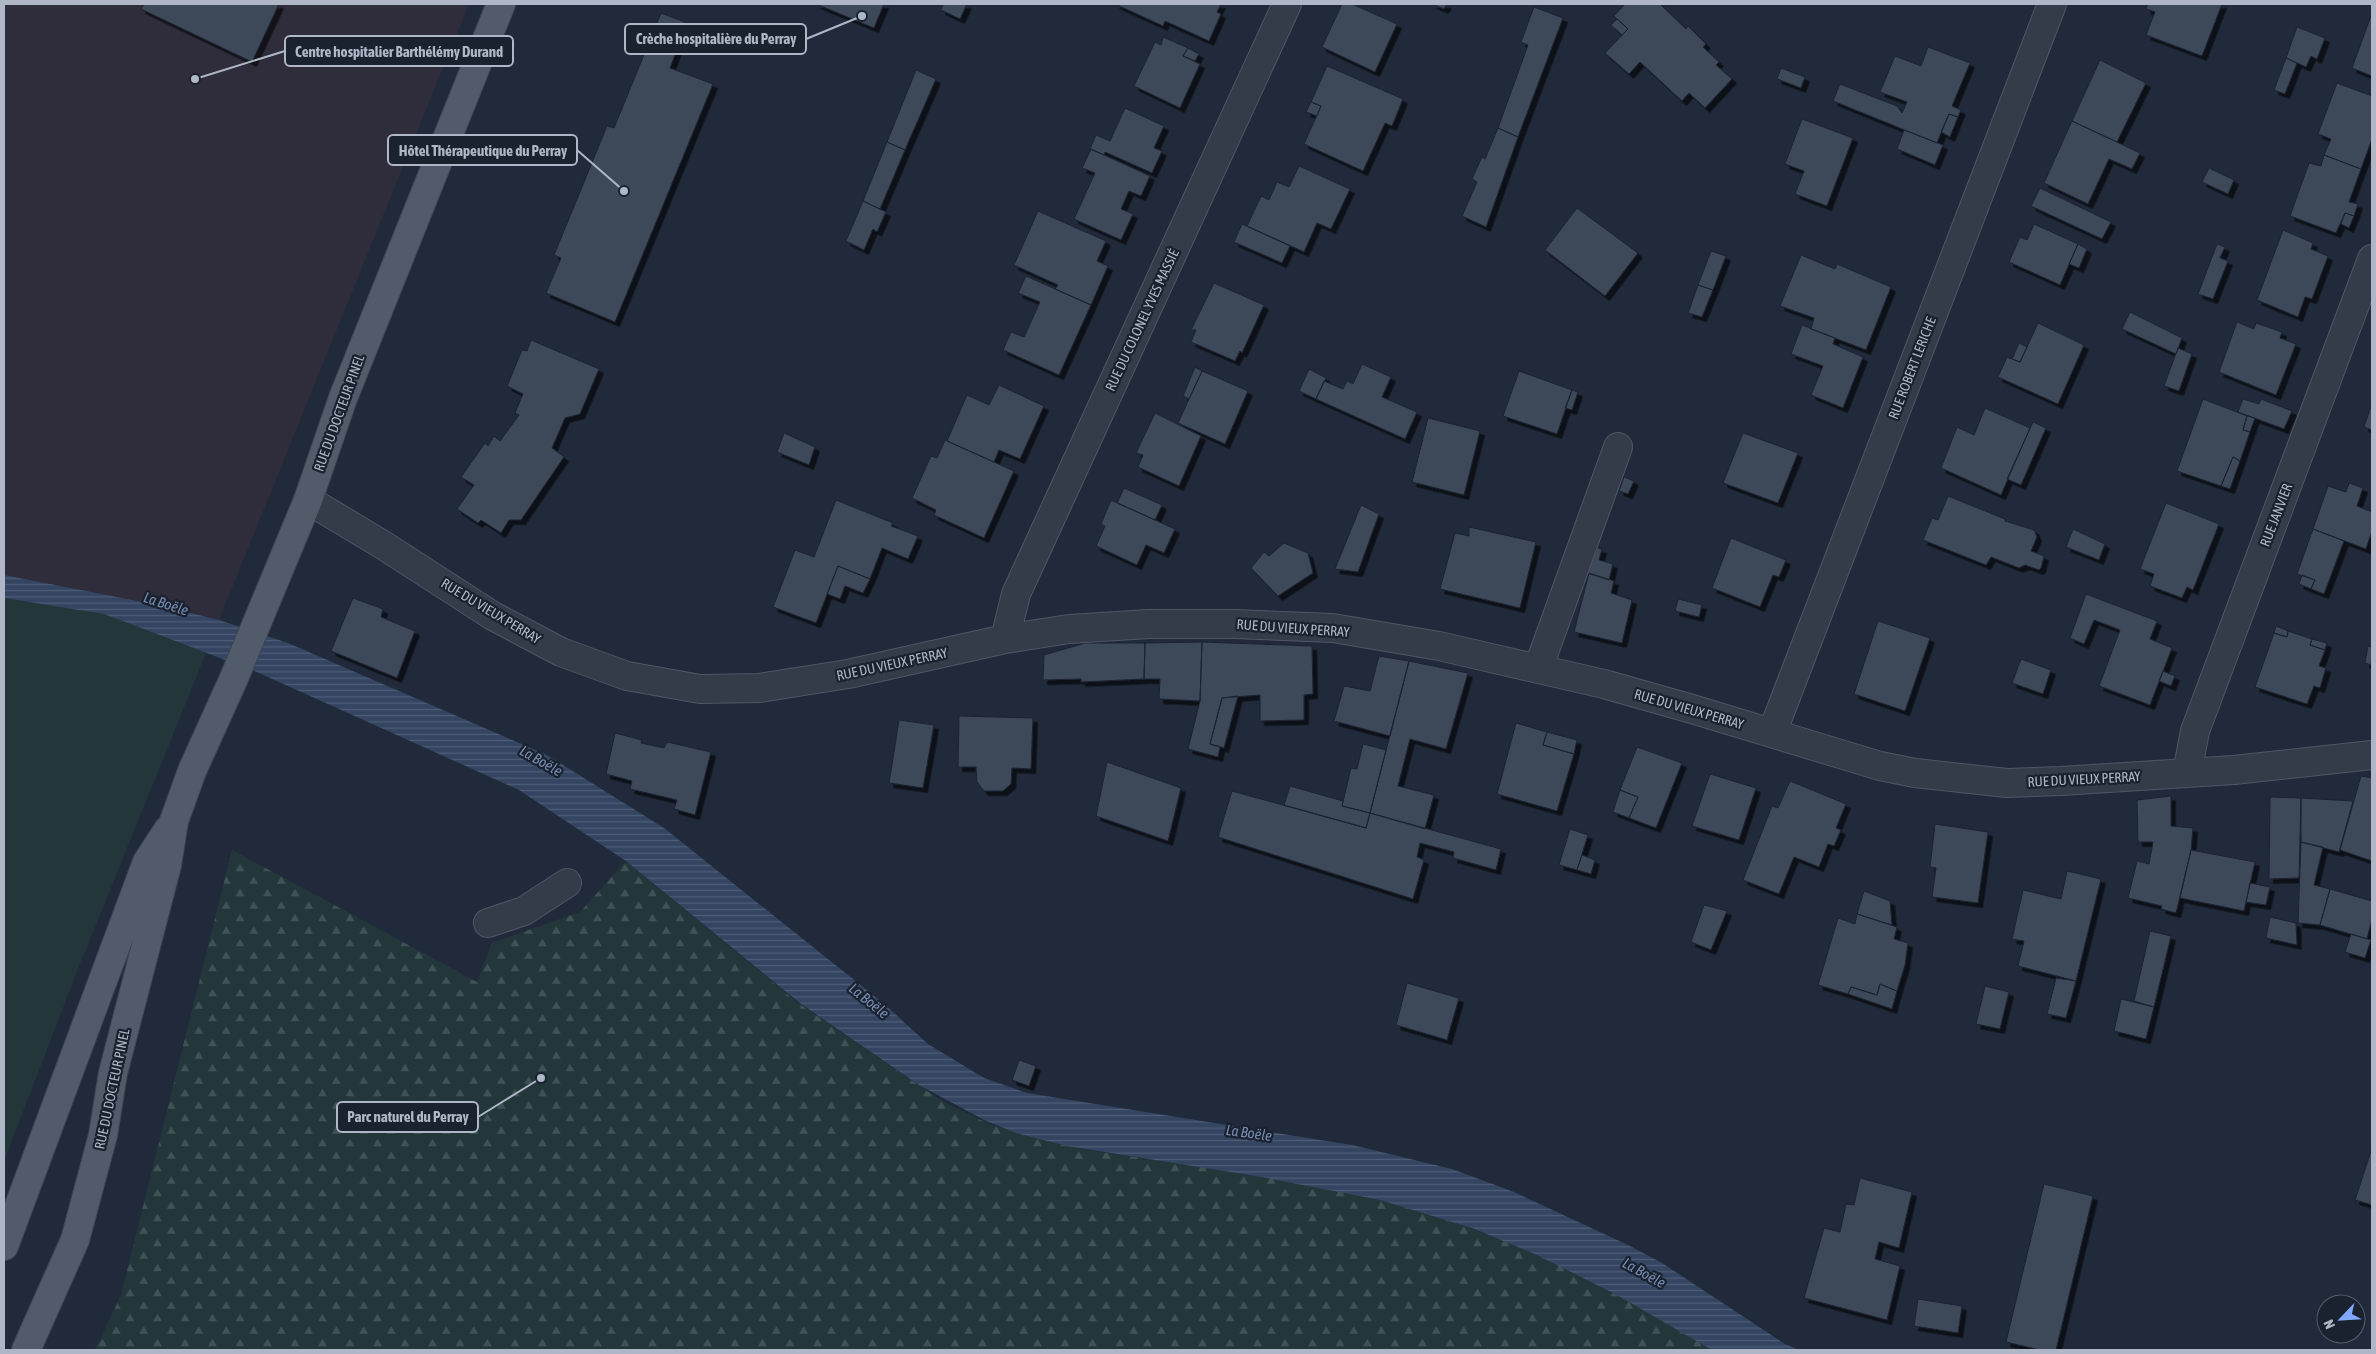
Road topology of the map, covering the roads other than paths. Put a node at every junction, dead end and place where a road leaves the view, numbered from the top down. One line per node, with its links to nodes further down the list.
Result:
1 (501, 4): 6 (main road, RUE DU DOCTEUR PINEL)
2 (1287, 4): 7 (street, RUE DU COLONEL YVES MASSIÉ)
3 (2052, 4): 9 (street, RUE ROBERT LERICHE)
4 (2372, 258): 11 (street, RUE JANVIER)
5 (1618, 447): 8 (street)
6 (308, 500): 7 (street, RUE DU VIEUX PERRAY); 12 (main road, RUE DU DOCTEUR PINEL)
7 (1005, 639): 8 (street, RUE DU VIEUX PERRAY)
8 (1538, 668): 9 (street, RUE DU VIEUX PERRAY)
9 (1772, 732): 11 (street, RUE DU VIEUX PERRAY)
10 (2372, 755): 11 (street, RUE DU VIEUX PERRAY)
11 (2186, 773)
12 (174, 821): 15 (main road, RUE DU DOCTEUR PINEL); 16 (main road, RUE DU DOCTEUR PINEL)
13 (567, 883): 14 (street)
14 (488, 923)
15 (4, 1246)
16 (26, 1350)

